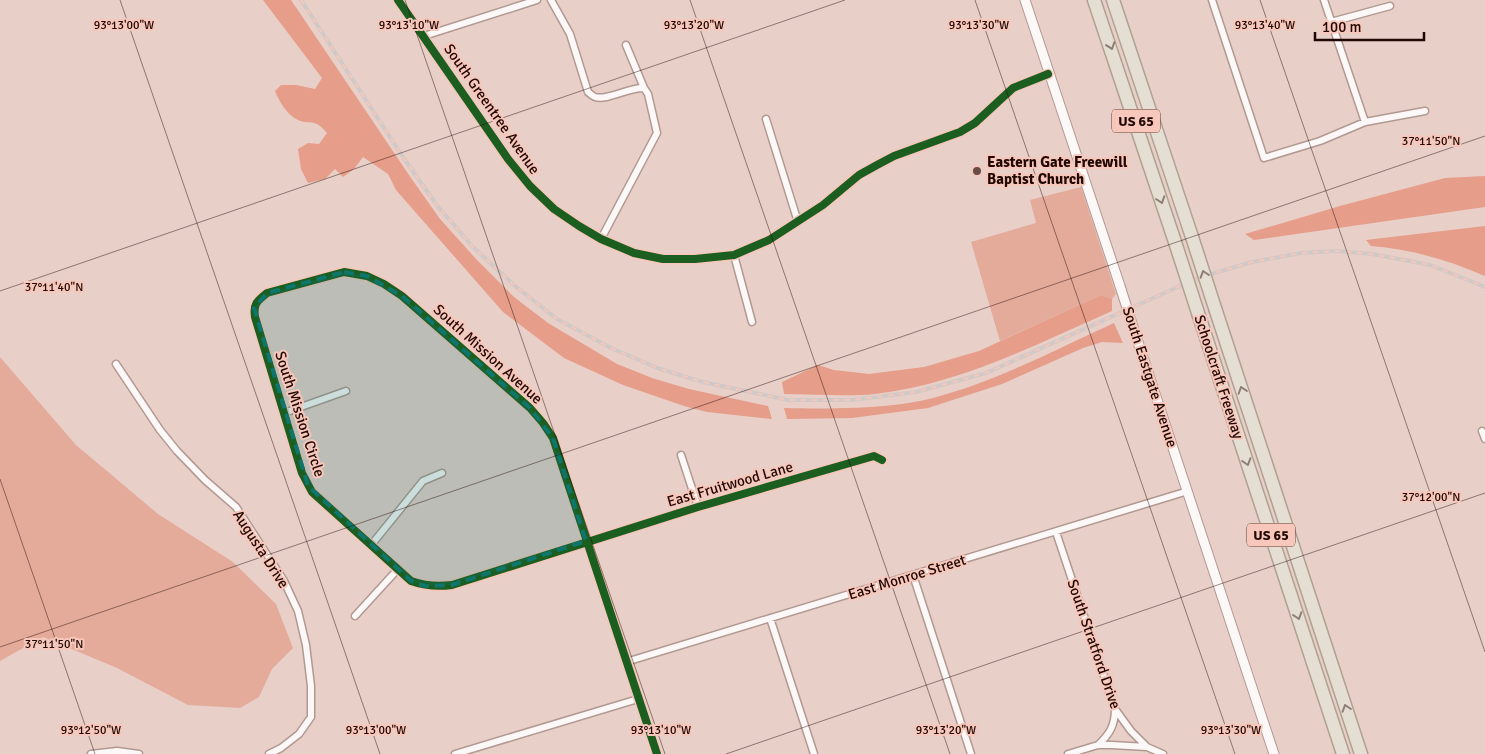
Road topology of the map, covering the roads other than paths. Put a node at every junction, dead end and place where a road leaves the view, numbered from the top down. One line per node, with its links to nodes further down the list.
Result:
1 (398, 0): 11 (street, South Greentree Avenue)
2 (537, 0): 11 (street)
3 (551, 0): 14 (street)
4 (1024, 0): 13 (street, South Eastgate Avenue)
5 (1094, 0): 55 (highway, Schoolcraft Freeway / US 65, one-way to 55, bridge)
6 (1113, 0): 56 (highway, Schoolcraft Freeway / US 65, one-way to 6, bridge)
7 (1212, 0): 17 (street)
8 (1324, 0): 10 (street)
9 (1390, 6): 10 (street)
10 (1331, 22): 17 (street)
11 (424, 36): 19 (street, South Greentree Avenue)
12 (626, 45): 14 (street)
13 (1048, 74): 18 (street, South Greentree Avenue); 31 (street, South Eastgate Avenue, bridge)
14 (644, 88): 19 (street)
15 (1425, 111): 17 (street)
16 (766, 119): 18 (street)
17 (1365, 122)
18 (798, 222): 20 (street, South Greentree Avenue)
19 (601, 239): 20 (street, South Greentree Avenue)
20 (734, 254): 22 (street)
21 (344, 272): 25 (street, South Mission Circle); 34 (street, South Mission Avenue)
22 (752, 322)
23 (116, 364): 47 (street, Augusta Drive)
24 (346, 391): 25 (street)
25 (284, 413): 35 (street, South Mission Circle)
26 (1482, 431): 27 (street)
27 (1485, 439)
28 (680, 455): 32 (street)
29 (882, 460): 32 (street, East Fruitwood Lane)
30 (442, 473): 35 (street)
31 (1188, 491): 33 (street, East Monroe Street); 54 (street, South Eastgate Avenue)
32 (698, 507): 34 (street, East Fruitwood Lane)
33 (1056, 532): 37 (street, East Monroe Street); 42 (street, South Stratford Drive)
34 (586, 542): 36 (street, South Mission Circle); 40 (street, South Mission Avenue)
35 (372, 544): 36 (street, South Mission Circle)
36 (398, 569): 38 (street)
37 (913, 575): 39 (street, East Monroe Street); 51 (street)
38 (355, 616)
39 (770, 618): 40 (street, East Monroe Street); 50 (street)
40 (626, 662): 41 (street, South Mission Avenue)
41 (638, 699): 48 (street); 49 (street, South Mission Avenue)
42 (1115, 709): 43 (street); 44 (street, South Stratford Drive)
43 (1098, 745): 44 (street); 52 (street)
44 (1148, 747): 53 (street)
45 (91, 754): 46 (street)
46 (139, 754)
47 (269, 754)
48 (455, 754)
49 (657, 754)
50 (814, 754)
51 (971, 754)
52 (1068, 754)
53 (1163, 754)
54 (1274, 754)
55 (1343, 754)
56 (1361, 754)

